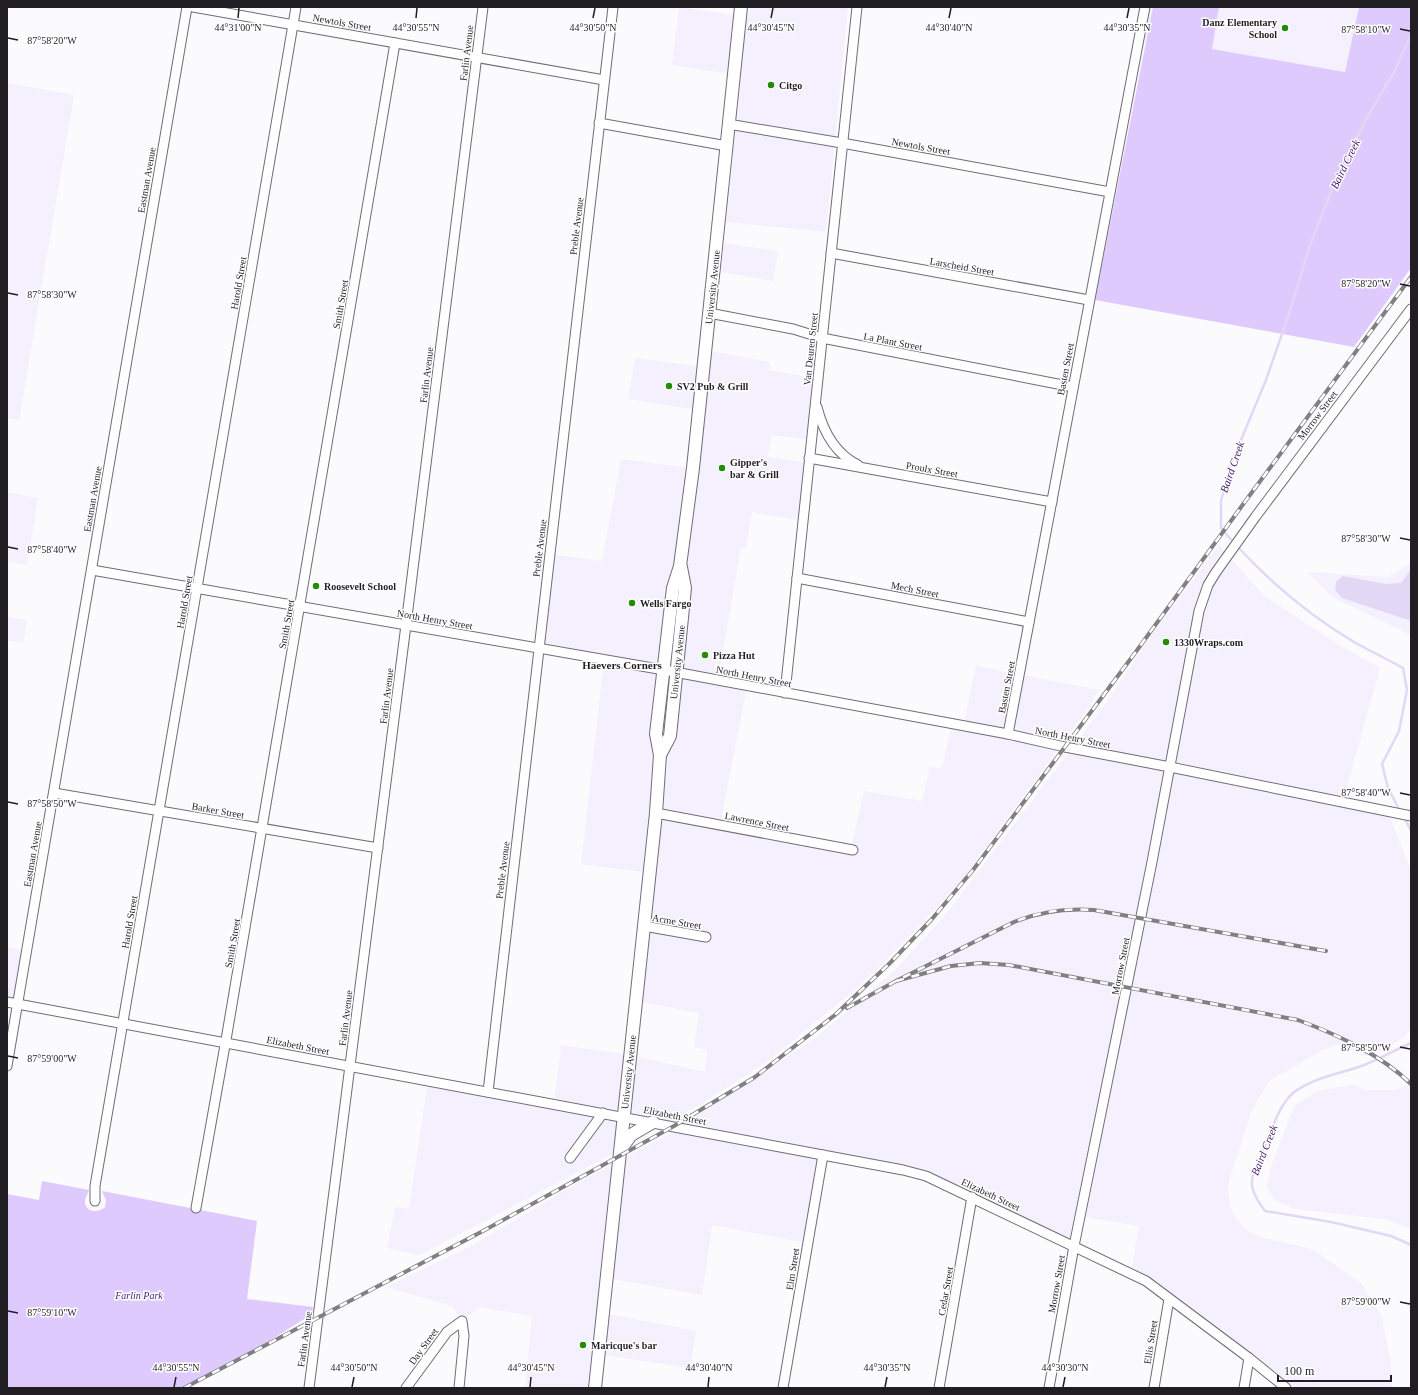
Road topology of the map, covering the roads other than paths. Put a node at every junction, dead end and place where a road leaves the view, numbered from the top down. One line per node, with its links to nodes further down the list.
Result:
1 (187, 7): 29 (street, Eastman Avenue)
2 (193, 7): 9 (street, Newtols Street)
3 (296, 7): 9 (street, Harold Street)
4 (483, 7): 11 (street, Farlin Avenue)
5 (613, 7): 12 (street, Preble Avenue)
6 (741, 7): 14 (main road, University Avenue)
7 (857, 7): 15 (street, Van Deuren Street)
8 (1144, 7): 17 (street, Basten Street)
9 (293, 25): 10 (street, Newtols Street); 31 (street, Harold Street)
10 (395, 43): 11 (street, Newtols Street); 32 (street, Smith Street)
11 (477, 58): 12 (street, Newtols Street); 34 (street, Farlin Avenue)
12 (604, 80): 13 (street, Preble Avenue)
13 (599, 123): 16 (street); 35 (street, Preble Avenue)
14 (728, 124): 15 (street, Newtols Street); 16 (main road, University Avenue)
15 (842, 143): 17 (street, Newtols Street); 18 (street, Van Deuren Street)
16 (727, 146): 21 (main road, University Avenue)
17 (1110, 192): 19 (street, Basten Street)
18 (831, 253): 19 (street, Larscheid Street); 22 (street, Van Deuren Street)
19 (1089, 300): 23 (street, Basten Street)
20 (1411, 309): 41 (street, Morrow Street)
21 (709, 314): 22 (street, La Plant Street); 28 (main road, University Avenue)
22 (822, 338): 23 (street, La Plant Street); 24 (street, Van Deuren Street)
23 (1073, 387): 27 (street, Basten Street)
24 (816, 397): 25 (street, Van Deuren Street); 26 (street)
25 (809, 458): 26 (street, Proulx Street); 30 (street, Van Deuren Street)
26 (866, 468): 27 (street, Proulx Street)
27 (1052, 502): 33 (street, Basten Street)
28 (680, 566): 36 (main road, University Avenue); 37 (main road, University Avenue)
29 (92, 570): 31 (street, North Henry Street); 42 (street, Eastman Avenue)
30 (797, 578): 33 (street, Mech Street); 38 (street, Van Deuren Street)
31 (197, 588): 32 (street, North Henry Street); 43 (street, Harold Street)
32 (300, 606): 34 (street, North Henry Street); 46 (street, Smith Street)
33 (1029, 622): 39 (street, Basten Street)
34 (406, 625): 35 (street, North Henry Street); 47 (street, Farlin Avenue)
35 (539, 648): 36 (street, North Henry Street); 57 (street, Preble Avenue)
36 (664, 670): 37 (street, North Henry Street); 40 (main road, University Avenue)
37 (676, 672): 38 (street, North Henry Street); 40 (main road, University Avenue)
38 (785, 693): 39 (street, North Henry Street)
39 (1008, 734): 41 (street, North Henry Street)
40 (660, 756): 44 (main road, University Avenue)
41 (1170, 767): 45 (street, North Henry Street); 67 (street, Morrow Street)
42 (54, 793): 43 (street, Barker Street); 52 (street, Eastman Avenue)
43 (160, 811): 46 (street, Barker Street); 53 (street, Harold Street)
44 (656, 813): 48 (street, Lawrence Street); 49 (main road, University Avenue)
45 (1411, 816)
46 (262, 829): 47 (street, Barker Street); 54 (street, Smith Street)
47 (378, 848): 56 (street, Farlin Avenue)
48 (853, 850)
49 (644, 926): 50 (street, Acme Street); 59 (main road, University Avenue)
50 (706, 937)
51 (7, 1002): 52 (street, Elizabeth Street)
52 (17, 1003): 53 (street, Elizabeth Street); 55 (street, Eastman Avenue)
53 (123, 1024): 54 (street, Elizabeth Street); 65 (street, Harold Street)
54 (226, 1043): 56 (street, Elizabeth Street); 66 (street, Smith Street)
55 (7, 1066)
56 (350, 1066): 57 (street, Elizabeth Street); 70 (street, Farlin Avenue)
57 (488, 1092): 58 (street, Elizabeth Street)
58 (603, 1114): 59 (street, Elizabeth Street); 63 (street)
59 (624, 1117): 60 (street, Elizabeth Street); 61 (main road, University Avenue)
60 (653, 1122): 61 (main road); 62 (street, Elizabeth Street)
61 (620, 1150): 73 (main road, University Avenue)
62 (823, 1155): 64 (street, Elizabeth Street); 74 (street, Elm Street)
63 (570, 1158)
64 (972, 1197): 67 (street, Elizabeth Street); 75 (street, Cedar Street)
65 (95, 1201)
66 (196, 1208)
67 (1074, 1246): 68 (street, Elizabeth Street); 76 (street, Morrow Street)
68 (1169, 1299): 69 (street, Elizabeth Street); 77 (street, Ellis Street)
69 (1249, 1358): 78 (street); 79 (street, Elizabeth Street)
70 (309, 1388)
71 (406, 1388): 72 (street, Day Street)
72 (458, 1388)
73 (595, 1388)
74 (783, 1388)
75 (939, 1388)
76 (1049, 1388)
77 (1154, 1388)
78 (1244, 1388)
79 (1286, 1388)

